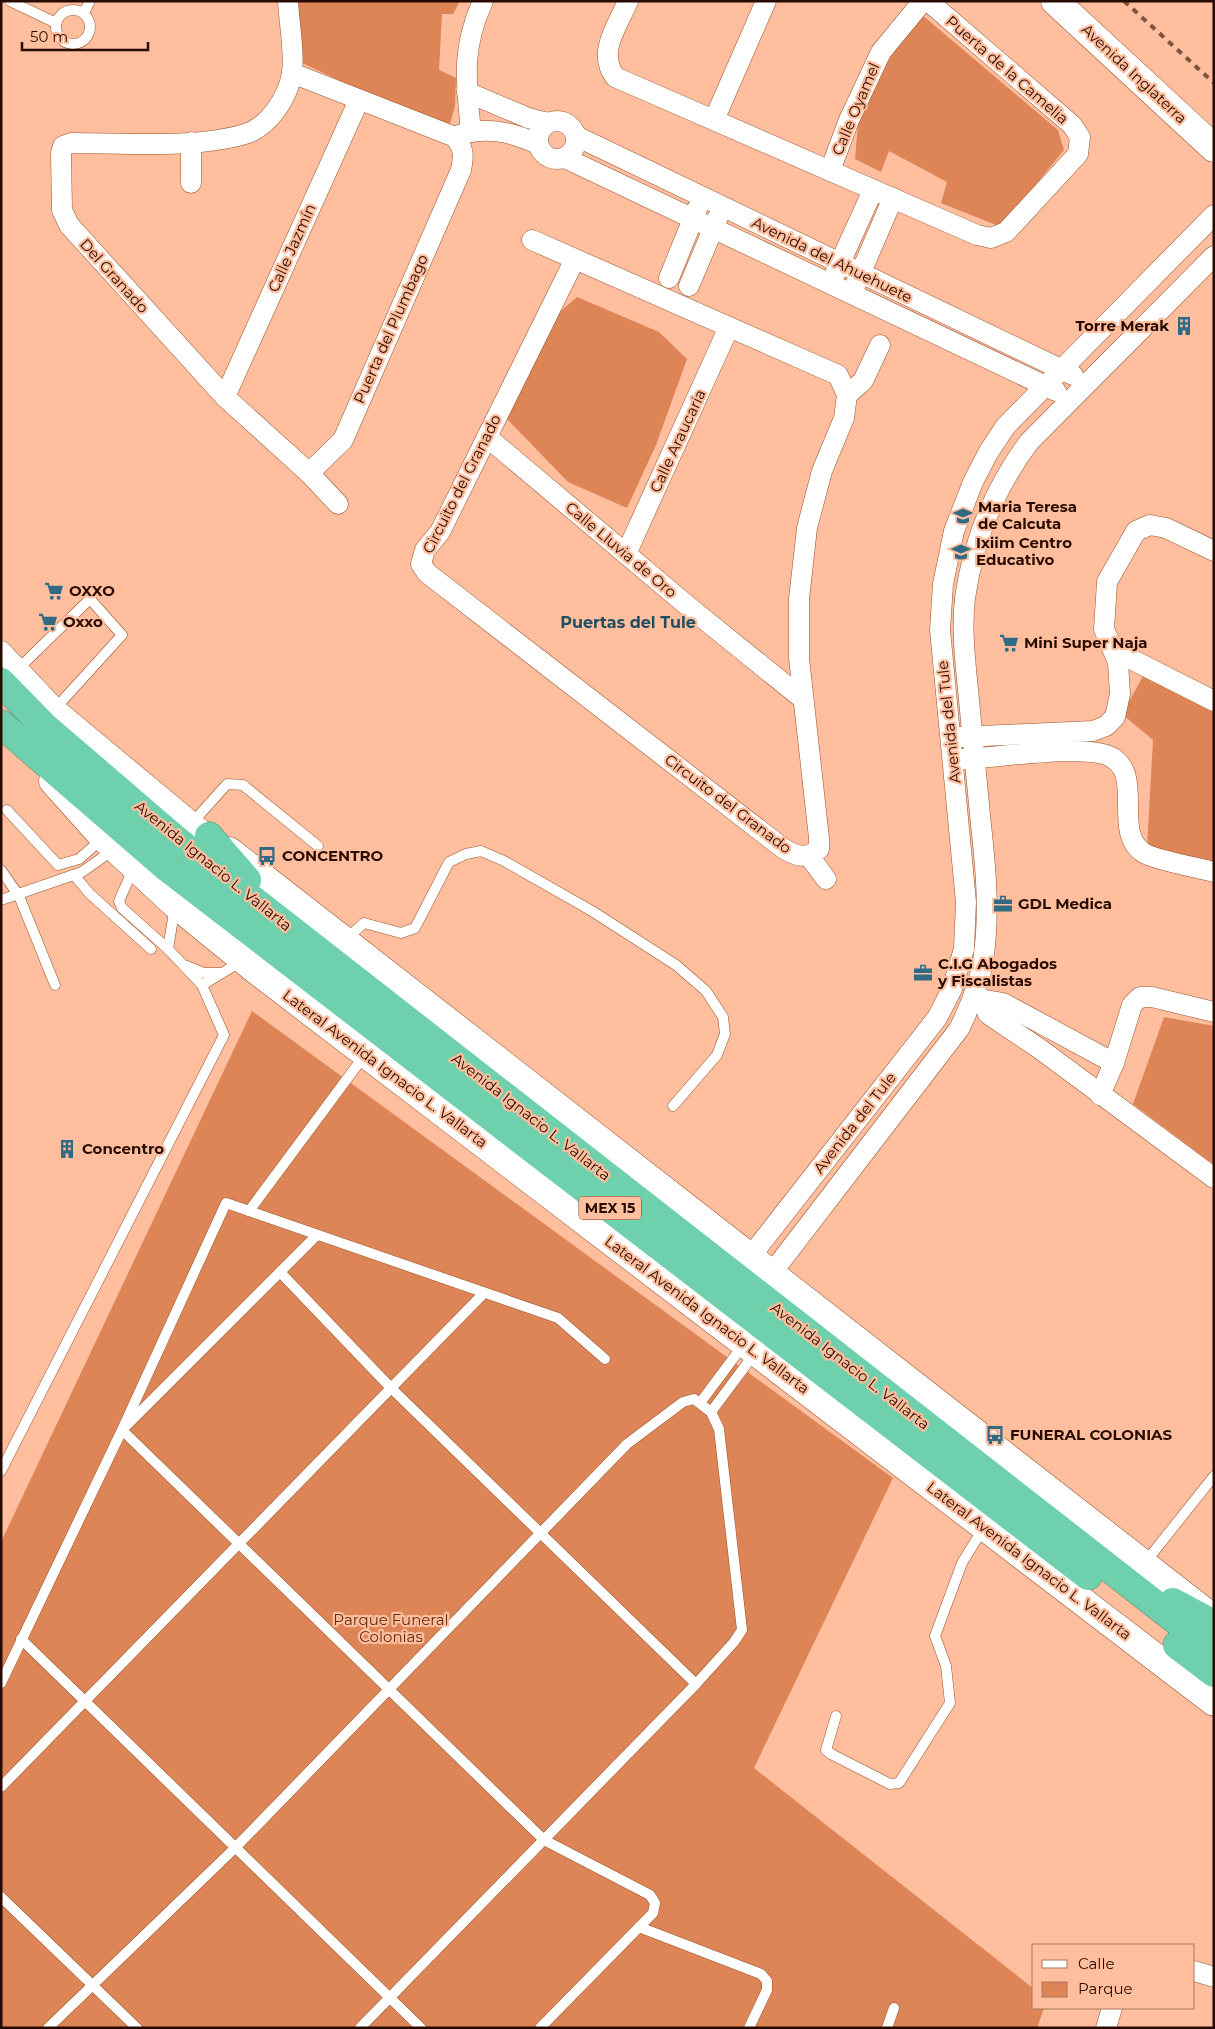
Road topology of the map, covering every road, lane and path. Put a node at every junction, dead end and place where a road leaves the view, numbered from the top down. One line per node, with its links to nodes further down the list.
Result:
1 (10, 1): 11 (lane)
2 (90, 1): 10 (lane)
3 (288, 1): 12 (street, Del Granado)
4 (483, 1): 13 (street, Puerta del Plumbago)
5 (628, 1): 15 (street, Puerta de la Camelia)
6 (766, 1): 15 (street)
7 (923, 1): 23 (street, Calle Oyamel)
8 (928, 1): 27 (street, Puerta de la Camelia)
9 (1055, 1): 21 (street, Avenida Inglaterra)
10 (78, 8): 11 (lane); 11 (lane)
11 (56, 23)
12 (292, 73): 14 (street); 19 (street, Del Granado)
13 (467, 92): 16 (street); 17 (street, Puerta del Plumbago)
14 (359, 100): 17 (street); 49 (street, Calle Jazmín)
15 (714, 120): 23 (street, Puerta de la Camelia)
16 (548, 123): 18 (street); 20 (street)
17 (468, 133): 20 (street); 52 (street, Puerta del Plumbago)
18 (576, 136): 22 (street); 26 (street, Avenida del Ahuehuete)
19 (191, 142): 24 (street); 49 (street, Del Granado)
20 (538, 144): 22 (street)
21 (1214, 148)
22 (565, 158): 30 (street, Avenida del Ahuehuete)
23 (830, 171): 25 (street, Puerta de la Camelia)
24 (191, 183)
25 (873, 190): 27 (street, Puerta de la Camelia); 32 (street)
26 (702, 198): 28 (street, Avenida del Ahuehuete); 30 (street)
27 (894, 198): 34 (street)
28 (722, 207): 31 (street); 37 (street, Avenida del Ahuehuete)
29 (1214, 215): 45 (street, Avenida del Tule)
30 (693, 220): 31 (street, Avenida del Ahuehuete); 39 (street)
31 (713, 230): 40 (street, Avenida del Ahuehuete); 41 (street)
32 (853, 233): 34 (street); 37 (street)
33 (532, 240): 36 (street)
34 (874, 243): 38 (street)
35 (1214, 256): 46 (street, Avenida del Tule)
36 (575, 259): 39 (street); 51 (street, Circuito del Granado)
37 (840, 263): 38 (street, Avenida del Ahuehuete); 40 (street)
38 (860, 273): 42 (street); 45 (street, Avenida del Ahuehuete)
39 (666, 285): 41 (street)
40 (830, 285): 42 (street, Avenida del Ahuehuete)
41 (685, 294): 43 (street)
42 (851, 294): 47 (street, Avenida del Ahuehuete)
43 (730, 327): 48 (street); 55 (street, Calle Araucaria)
44 (880, 345): 48 (street)
45 (1061, 369): 46 (street, Avenida del Ahuehuete); 47 (street, Avenida del Tule)
46 (1088, 382): 50 (street, Avenida del Tule)
47 (1045, 386): 50 (street, Avenida del Ahuehuete); 65 (street, Avenida del Tule)
48 (847, 395): 59 (street, Circuito del Granado)
49 (225, 397): 52 (street, Del Granado)
50 (1072, 398): 64 (street, Avenida del Tule)
51 (487, 437): 55 (street, Calle Lluvia de Oro); 73 (street, Circuito del Granado)
52 (310, 473): 53 (street)
53 (338, 504)
54 (1214, 551): 56 (street)
55 (626, 554): 59 (street, Calle Lluvia de Oro)
56 (1113, 650): 60 (street); 63 (street)
57 (1, 651): 58 (street, Avenida Ignacio L. Vallarta)
58 (10, 675): 61 (highway, Avenida Ignacio L. Vallarta / MEX 15); 61 (lane)
59 (803, 699): 73 (street, Circuito del Granado)
60 (1214, 701)
61 (49, 717): 70 (street, Avenida Ignacio L. Vallarta); 81 (highway, Avenida Ignacio L. Vallarta / MEX 15)
62 (7, 730): 72 (street, Lateral Avenida Ignacio L. Vallarta); 123 (highway, Avenida Ignacio L. Vallarta / MEX 15)
63 (1094, 730): 64 (street); 66 (street)
64 (972, 736): 65 (street); 67 (street, Avenida del Tule)
65 (950, 737): 68 (street, Avenida del Tule)
66 (1094, 752): 67 (street); 75 (street)
67 (975, 759): 68 (street); 90 (street, Avenida del Tule)
68 (953, 760): 89 (street, Avenida del Tule)
69 (7, 810): 72 (lane)
70 (201, 829): 71 (lane); 81 (highway); 82 (street)
71 (318, 846)
72 (118, 851): 76 (lane); 80 (street, Lateral Avenida Ignacio L. Vallarta); 84 (lane)
73 (810, 856): 77 (street)
74 (1, 870): 78 (lane)
75 (1214, 872)
76 (74, 875): 78 (lane); 83 (lane)
77 (826, 879)
78 (19, 896): 79 (lane); 87 (lane)
79 (1, 900)
80 (175, 904): 84 (lane); 86 (street, Lateral Avenida Ignacio L. Vallarta)
81 (289, 928): 119 (highway, Avenida Ignacio L. Vallarta / MEX 15)
82 (344, 940): 99 (lane); 103 (street)
83 (151, 949)
84 (168, 949): 85 (lane)
85 (182, 963): 86 (lane); 88 (lane)
86 (233, 966): 88 (lane); 95 (street, Lateral Avenida Ignacio L. Vallarta)
87 (55, 985)
88 (202, 985): 113 (lane)
89 (952, 989): 90 (street); 103 (street, Avenida del Tule)
90 (979, 1000): 92 (street); 93 (street); 105 (street, Avenida del Tule)
91 (1214, 1012): 96 (street)
92 (1039, 1022): 93 (street); 94 (street)
93 (1028, 1041): 97 (street)
94 (1084, 1046): 96 (street); 97 (street)
95 (365, 1054): 101 (lane); 107 (street, Lateral Avenida Ignacio L. Vallarta)
96 (1114, 1063): 98 (street)
97 (1070, 1072): 98 (street)
98 (1100, 1095): 100 (street)
99 (674, 1106)
100 (1214, 1178)
101 (249, 1211): 102 (lane); 112 (lane)
102 (317, 1235): 104 (lane); 106 (lane)
103 (750, 1258): 105 (street)
104 (280, 1272): 109 (lane); 112 (lane)
105 (771, 1274): 118 (street)
106 (484, 1292): 108 (lane); 109 (lane)
107 (750, 1348): 110 (lane); 111 (lane); 115 (street, Lateral Avenida Ignacio L. Vallarta)
108 (606, 1359)
109 (391, 1388): 116 (lane); 117 (lane)
110 (700, 1403): 111 (lane); 116 (lane)
111 (711, 1412): 127 (lane)
112 (122, 1430): 117 (lane); 122 (lane)
113 (1, 1471)
114 (1214, 1476): 118 (lane)
115 (984, 1527): 131 (street, Lateral Avenida Ignacio L. Vallarta); 132 (lane)
116 (540, 1534): 127 (lane); 129 (lane)
117 (238, 1543): 129 (lane); 130 (lane)
118 (1143, 1564): 120 (street)
119 (1111, 1570): 121 (highway); 124 (highway, Avenida Ignacio L. Vallarta / MEX 15)
120 (1214, 1619)
121 (1214, 1624)
122 (21, 1639): 126 (lane); 130 (lane)
123 (1184, 1650): 125 (highway, Avenida Ignacio L. Vallarta / MEX 15); 128 (highway)
124 (1214, 1650)
125 (1214, 1673)
126 (1, 1683)
127 (696, 1684): 134 (lane)
128 (1214, 1685)
129 (389, 1689): 134 (lane); 135 (lane)
130 (86, 1700): 133 (lane); 135 (lane)
131 (1214, 1702)
132 (836, 1716)
133 (1, 1787)
134 (544, 1839): 137 (lane); 141 (lane)
135 (236, 1847): 140 (lane); 141 (lane)
136 (1, 1897): 140 (lane)
137 (639, 1928): 148 (lane); 149 (lane)
138 (1195, 1972): 139 (street)
139 (1214, 1978)
140 (93, 1983): 144 (lane); 145 (lane)
141 (390, 1997): 146 (lane); 147 (lane)
142 (894, 2008): 150 (lane)
143 (1112, 2009): 151 (street)
144 (48, 2028)
145 (137, 2028)
146 (360, 2028)
147 (421, 2028)
148 (540, 2028)
149 (749, 2028)
150 (887, 2028)
151 (1106, 2028)

